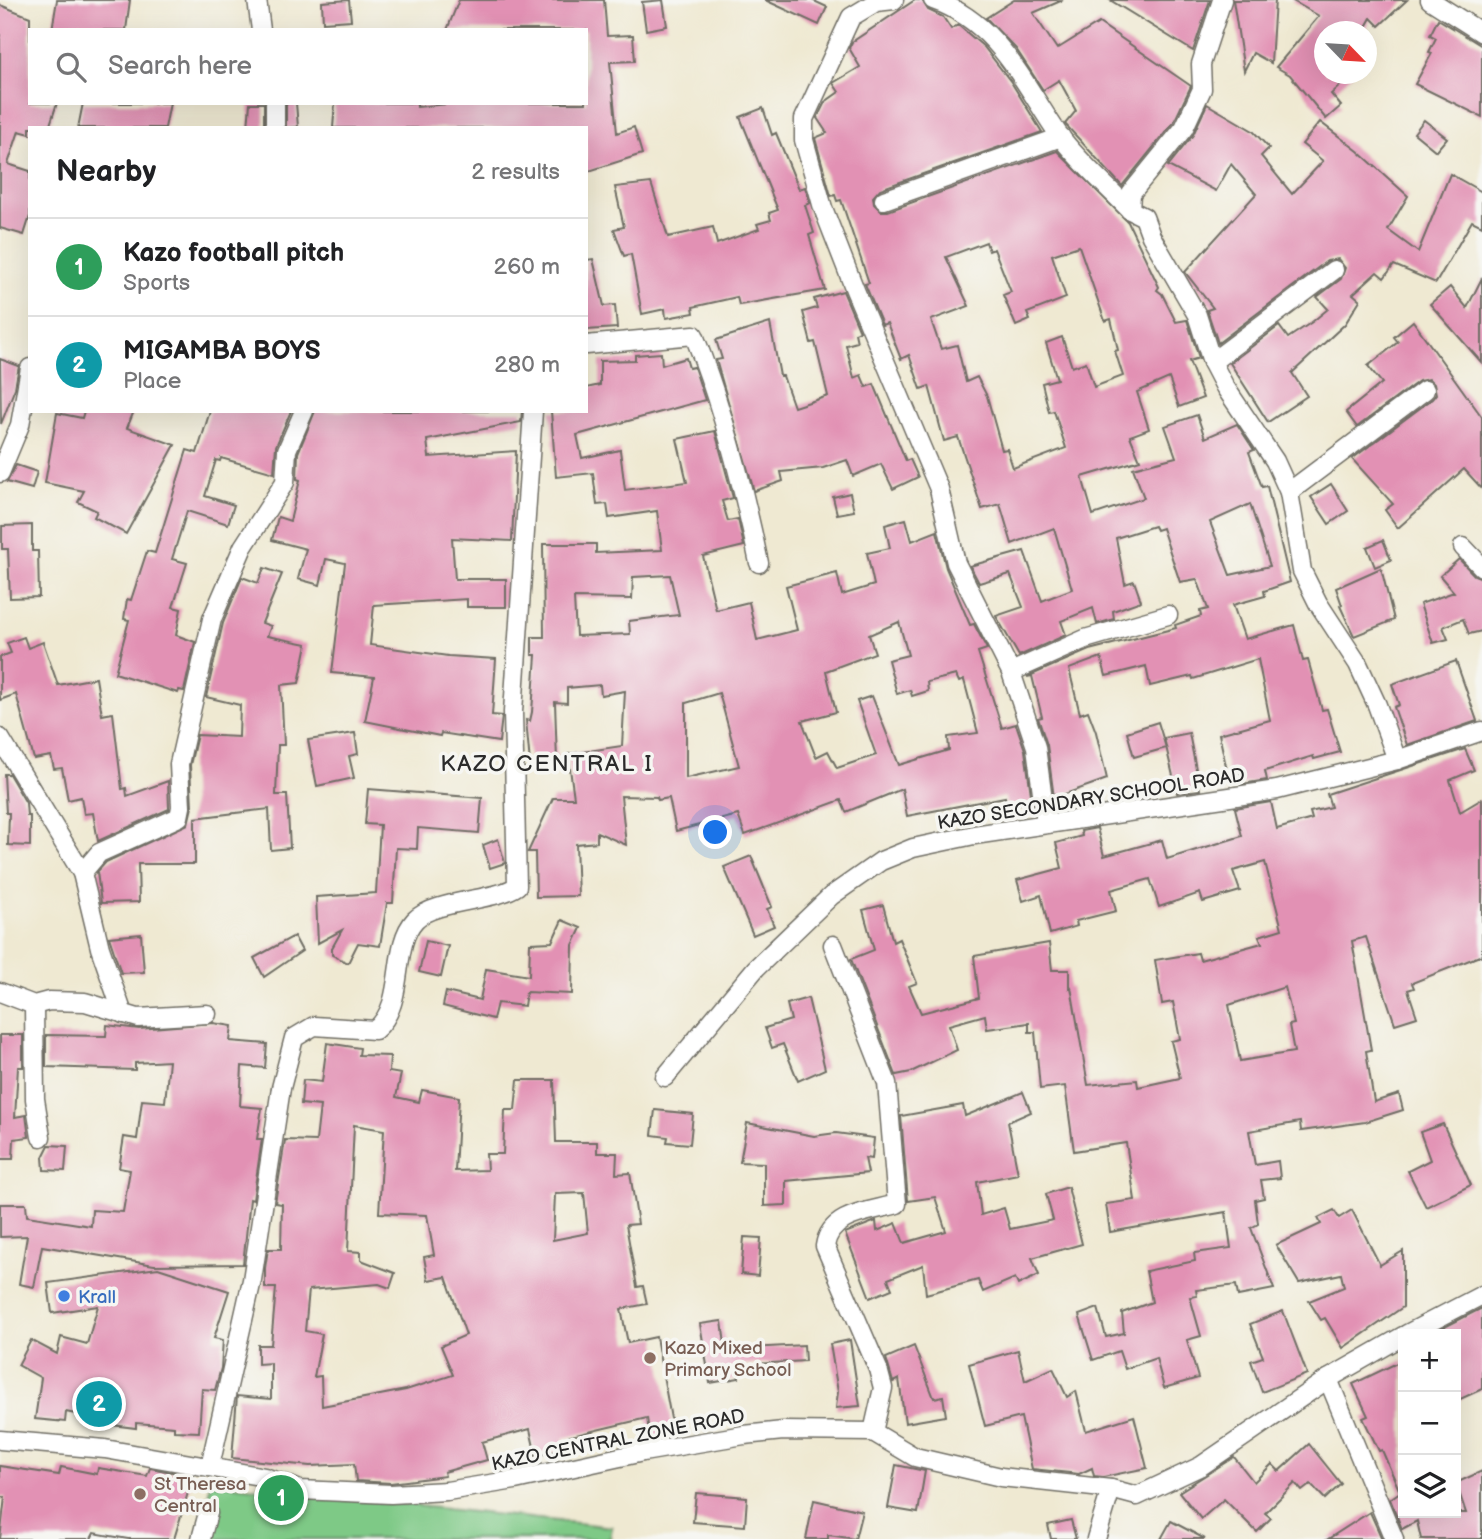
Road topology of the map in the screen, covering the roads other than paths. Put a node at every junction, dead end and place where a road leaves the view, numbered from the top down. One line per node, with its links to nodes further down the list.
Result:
1 (257, 0): 6 (street)
2 (894, 0): 26 (street)
3 (933, 0): 10 (street)
4 (1222, 0): 12 (street)
5 (1430, 0): 7 (street)
6 (261, 28)
7 (1482, 33)
8 (275, 105): 9 (street)
9 (275, 126)
10 (1061, 137): 11 (street); 12 (street)
11 (884, 200)
12 (1130, 209): 15 (street)
13 (1334, 270): 15 (street)
14 (588, 345): 23 (street)
15 (1212, 362): 21 (street)
16 (28, 379): 20 (street)
17 (1425, 390): 21 (street)
18 (303, 413): 31 (street)
19 (533, 413): 45 (street)
20 (0, 473)
21 (1289, 492): 29 (street)
22 (1463, 547): 24 (street)
23 (759, 563)
24 (1482, 567)
25 (1168, 615): 26 (street)
26 (1011, 672): 30 (street)
27 (1482, 731): 29 (street, KAZO SECONDARY SCHOOL ROAD)
28 (0, 738): 31 (street)
29 (1397, 760): 30 (street, KAZO SECONDARY SCHOOL ROAD)
30 (1046, 823): 37 (street, KAZO SECONDARY SCHOOL ROAD)
31 (82, 873): 35 (street)
32 (833, 944): 43 (street)
33 (0, 992): 34 (street)
34 (34, 1005): 35 (street); 38 (street)
35 (123, 1014): 36 (street)
36 (207, 1014)
37 (665, 1077)
38 (41, 1137)
39 (1482, 1295): 40 (street)
40 (1417, 1329)
41 (1398, 1339): 42 (street)
42 (1328, 1379): 46 (street); 50 (street)
43 (873, 1432): 45 (street, KAZO CENTRAL ZONE ROAD); 46 (street)
44 (0, 1440): 45 (street, KAZO CENTRAL ZONE ROAD)
45 (211, 1466)
46 (1111, 1489): 49 (street)
47 (208, 1513): 48 (street)
48 (201, 1539)
49 (1096, 1539)
50 (1394, 1539)

